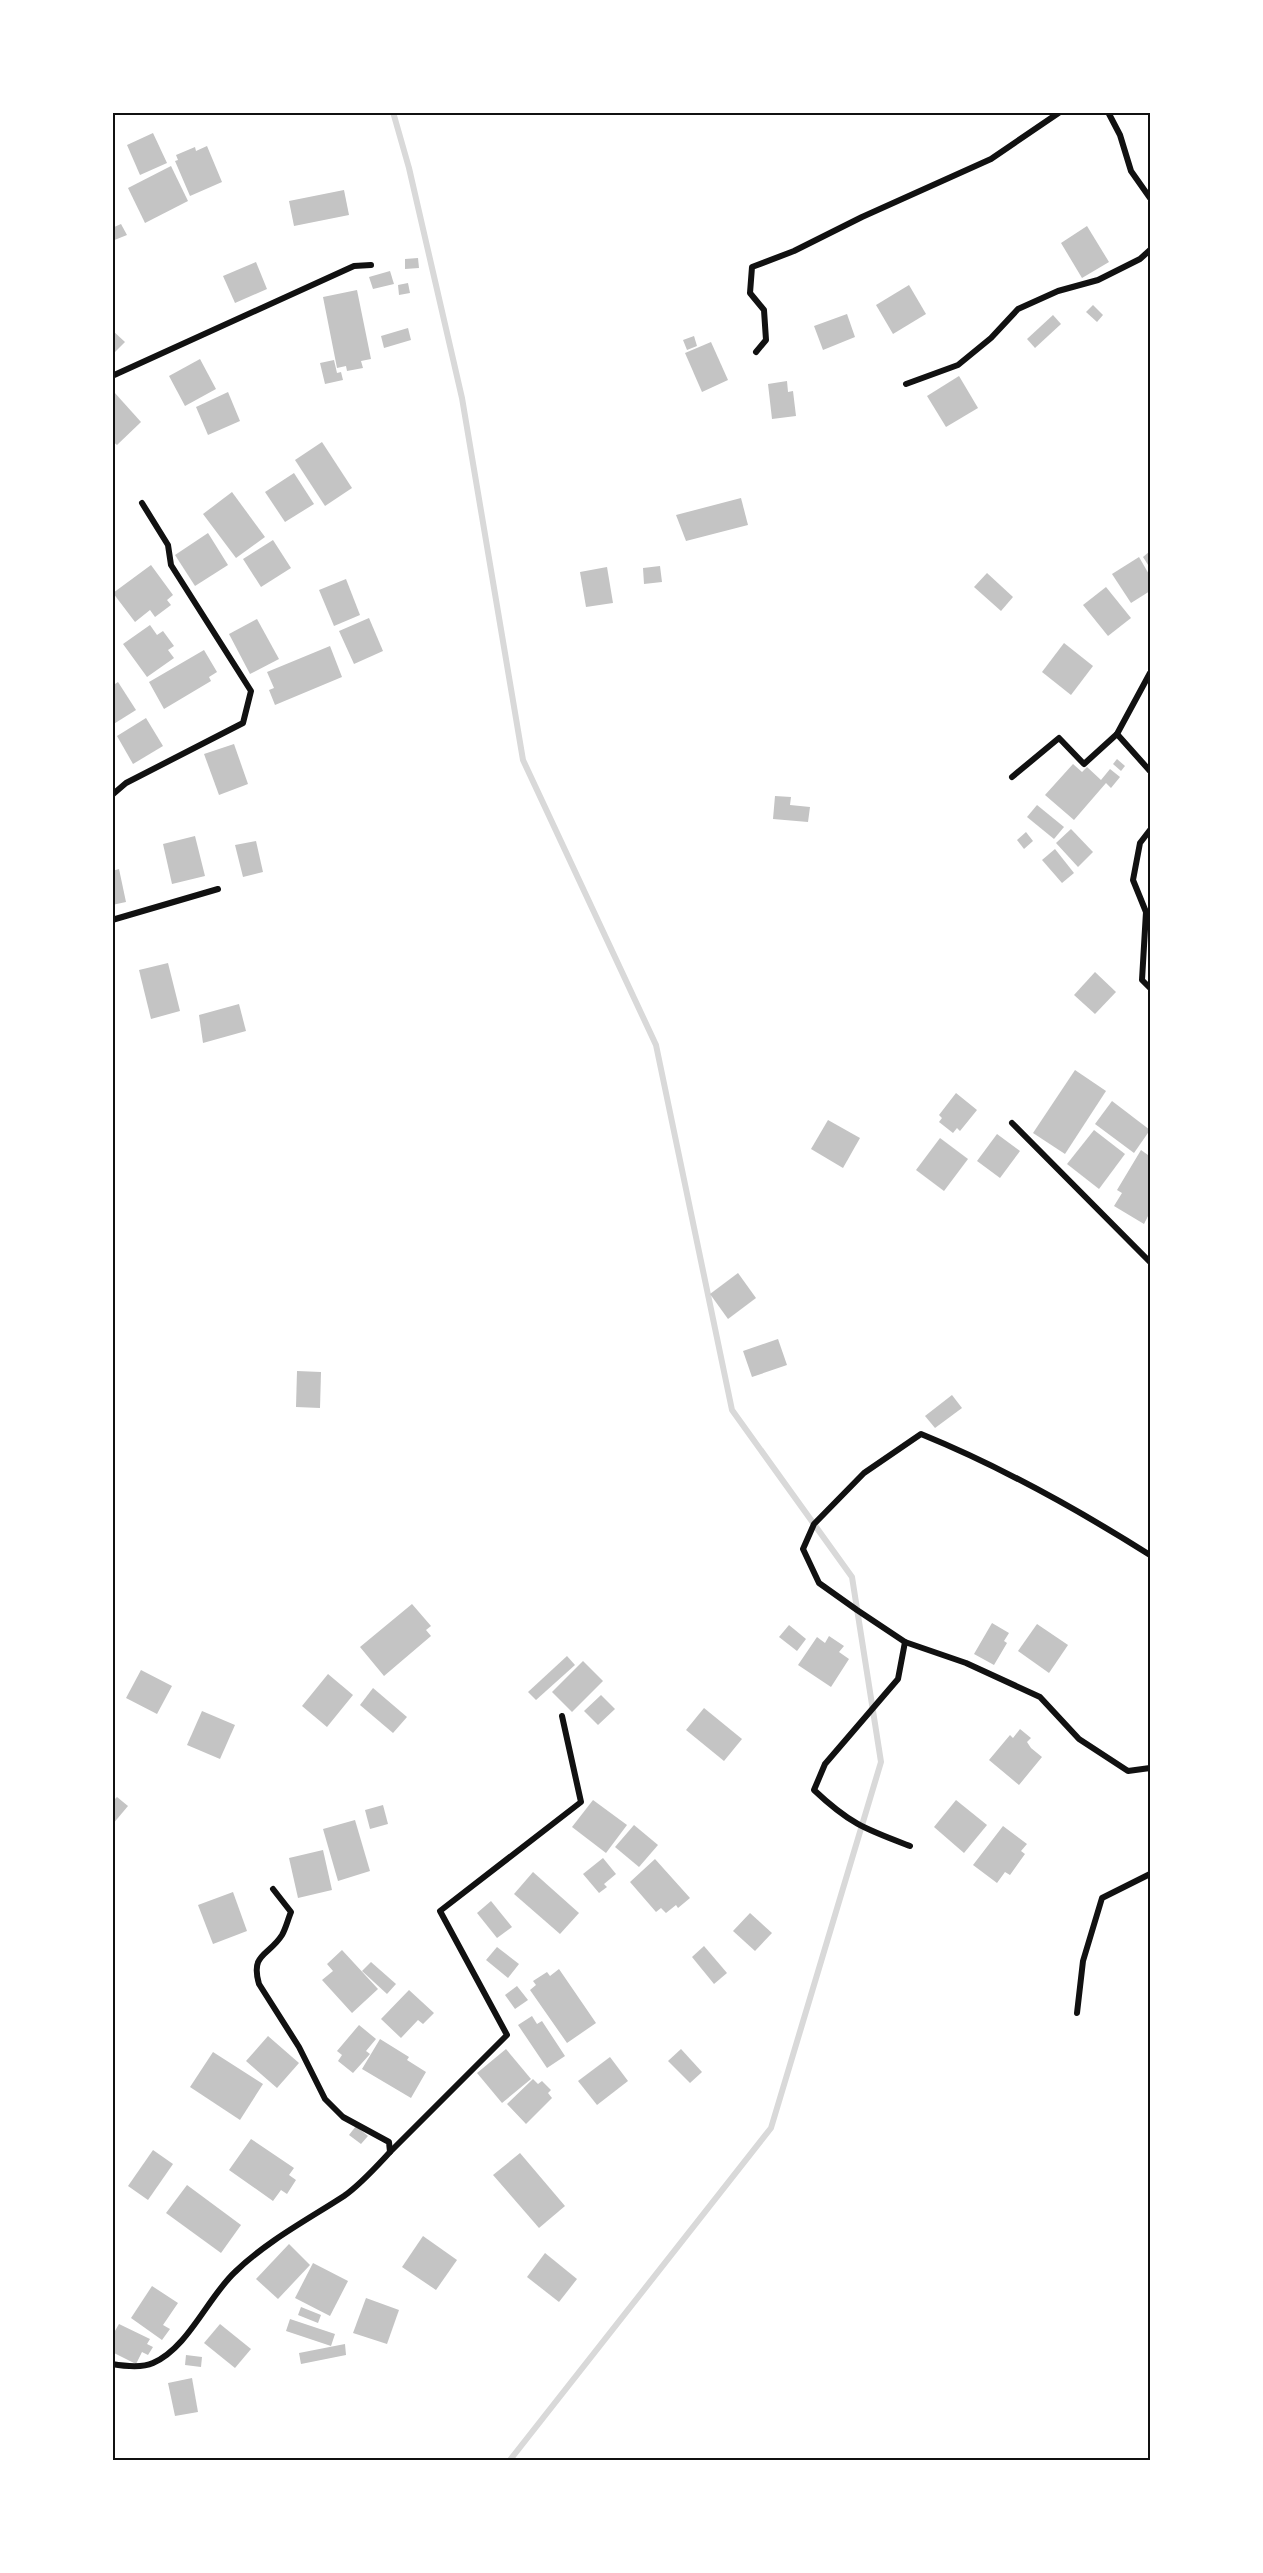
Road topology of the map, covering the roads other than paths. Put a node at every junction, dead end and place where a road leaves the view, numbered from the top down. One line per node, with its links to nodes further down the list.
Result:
1 (1060, 112): 6 (street)
2 (1108, 112): 3 (street)
3 (1150, 198)
4 (1150, 250): 8 (street)
5 (371, 265): 7 (street)
6 (756, 352)
7 (112, 376)
8 (906, 384)
9 (142, 503): 14 (street)
10 (1150, 673): 11 (street)
11 (1117, 734): 12 (street); 13 (street)
12 (1150, 771)
13 (1012, 777)
14 (112, 795)
15 (1150, 830): 18 (street)
16 (218, 889): 17 (street)
17 (112, 920)
18 (1150, 988)
19 (1012, 1123): 20 (street)
20 (1150, 1262)
21 (1150, 1555): 22 (street)
22 (905, 1642): 24 (street); 25 (street)
23 (562, 1716): 29 (street)
24 (1150, 1768)
25 (910, 1846)
26 (1150, 1874): 28 (street)
27 (273, 1889): 29 (street)
28 (1077, 2013)
29 (390, 2151): 30 (street)
30 (112, 2364)

